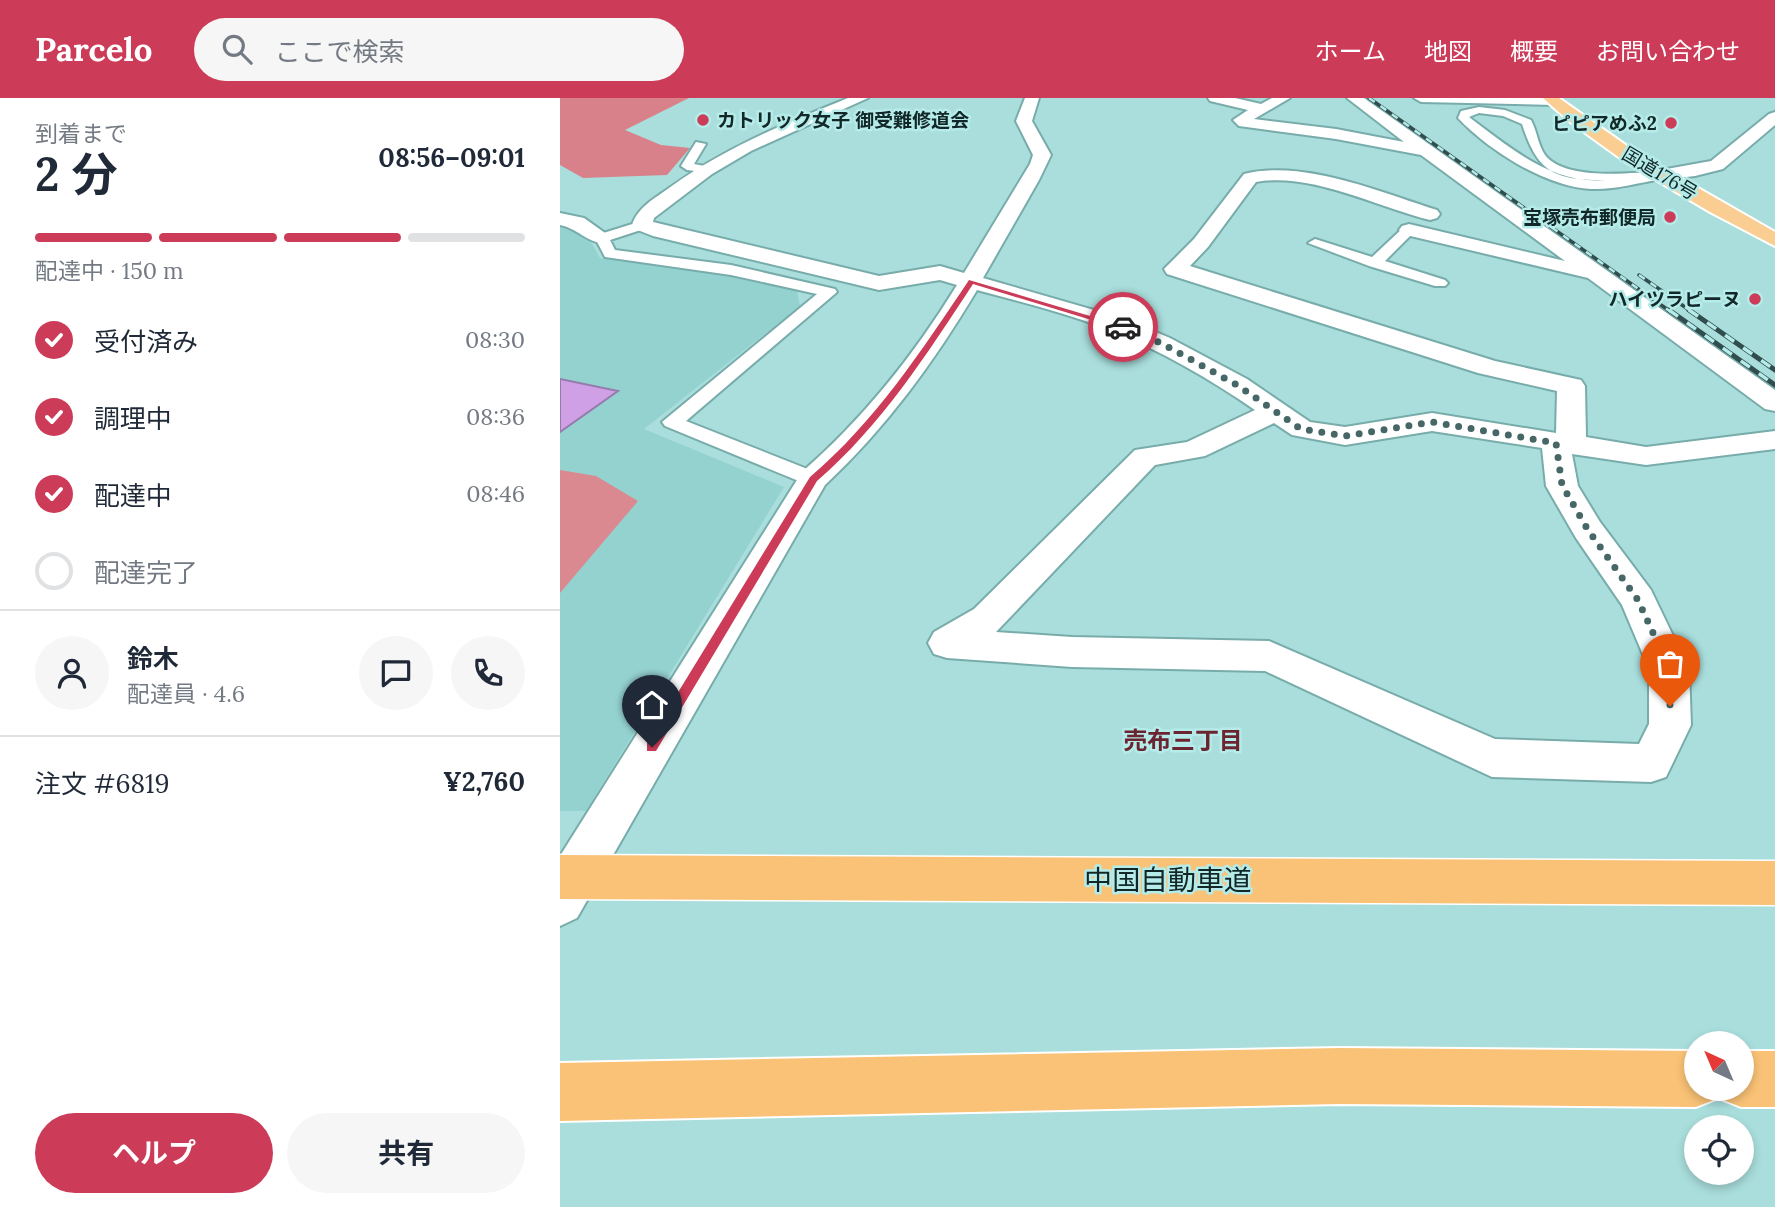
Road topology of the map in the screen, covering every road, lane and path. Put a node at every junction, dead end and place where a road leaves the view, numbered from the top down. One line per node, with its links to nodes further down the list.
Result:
1 (861, 98): 12 (street)
2 (1032, 98): 24 (street)
3 (1215, 98): 8 (street)
4 (1283, 98): 8 (street)
5 (1354, 98): 11 (street)
6 (1421, 98): 7 (street)
7 (1552, 100): 13 (highway, 国道176号)
8 (1260, 108): 11 (street)
9 (1772, 124): 13 (street)
10 (700, 144): 12 (lane)
11 (1428, 151): 14 (street)
12 (706, 170): 17 (street)
13 (1661, 175): 13 (lane); 20 (highway, 国道176号)
14 (1471, 182): 15 (street); 23 (street)
15 (1440, 206): 18 (street); 29 (street)
16 (560, 219): 19 (street)
17 (642, 225): 19 (lane); 24 (street)
18 (1409, 230): 22 (lane); 23 (street)
19 (602, 238): 30 (lane)
20 (1775, 240)
21 (1315, 243): 22 (lane)
22 (1374, 263): 25 (lane)
23 (1603, 277): 26 (street)
24 (971, 282): 27 (street); 30 (street)
25 (1440, 283)
26 (1775, 402)
27 (1275, 411): 29 (street); 29 (street)
28 (1775, 439): 29 (street)
29 (1564, 444)
30 (813, 479): 33 (street)
31 (560, 877): 32 (highway, 中国自動車道, bridge)
32 (1775, 883)
33 (560, 901)
34 (1684, 1079): 37 (highway)
35 (1754, 1079): 36 (highway)
36 (1775, 1079)
37 (560, 1092)

